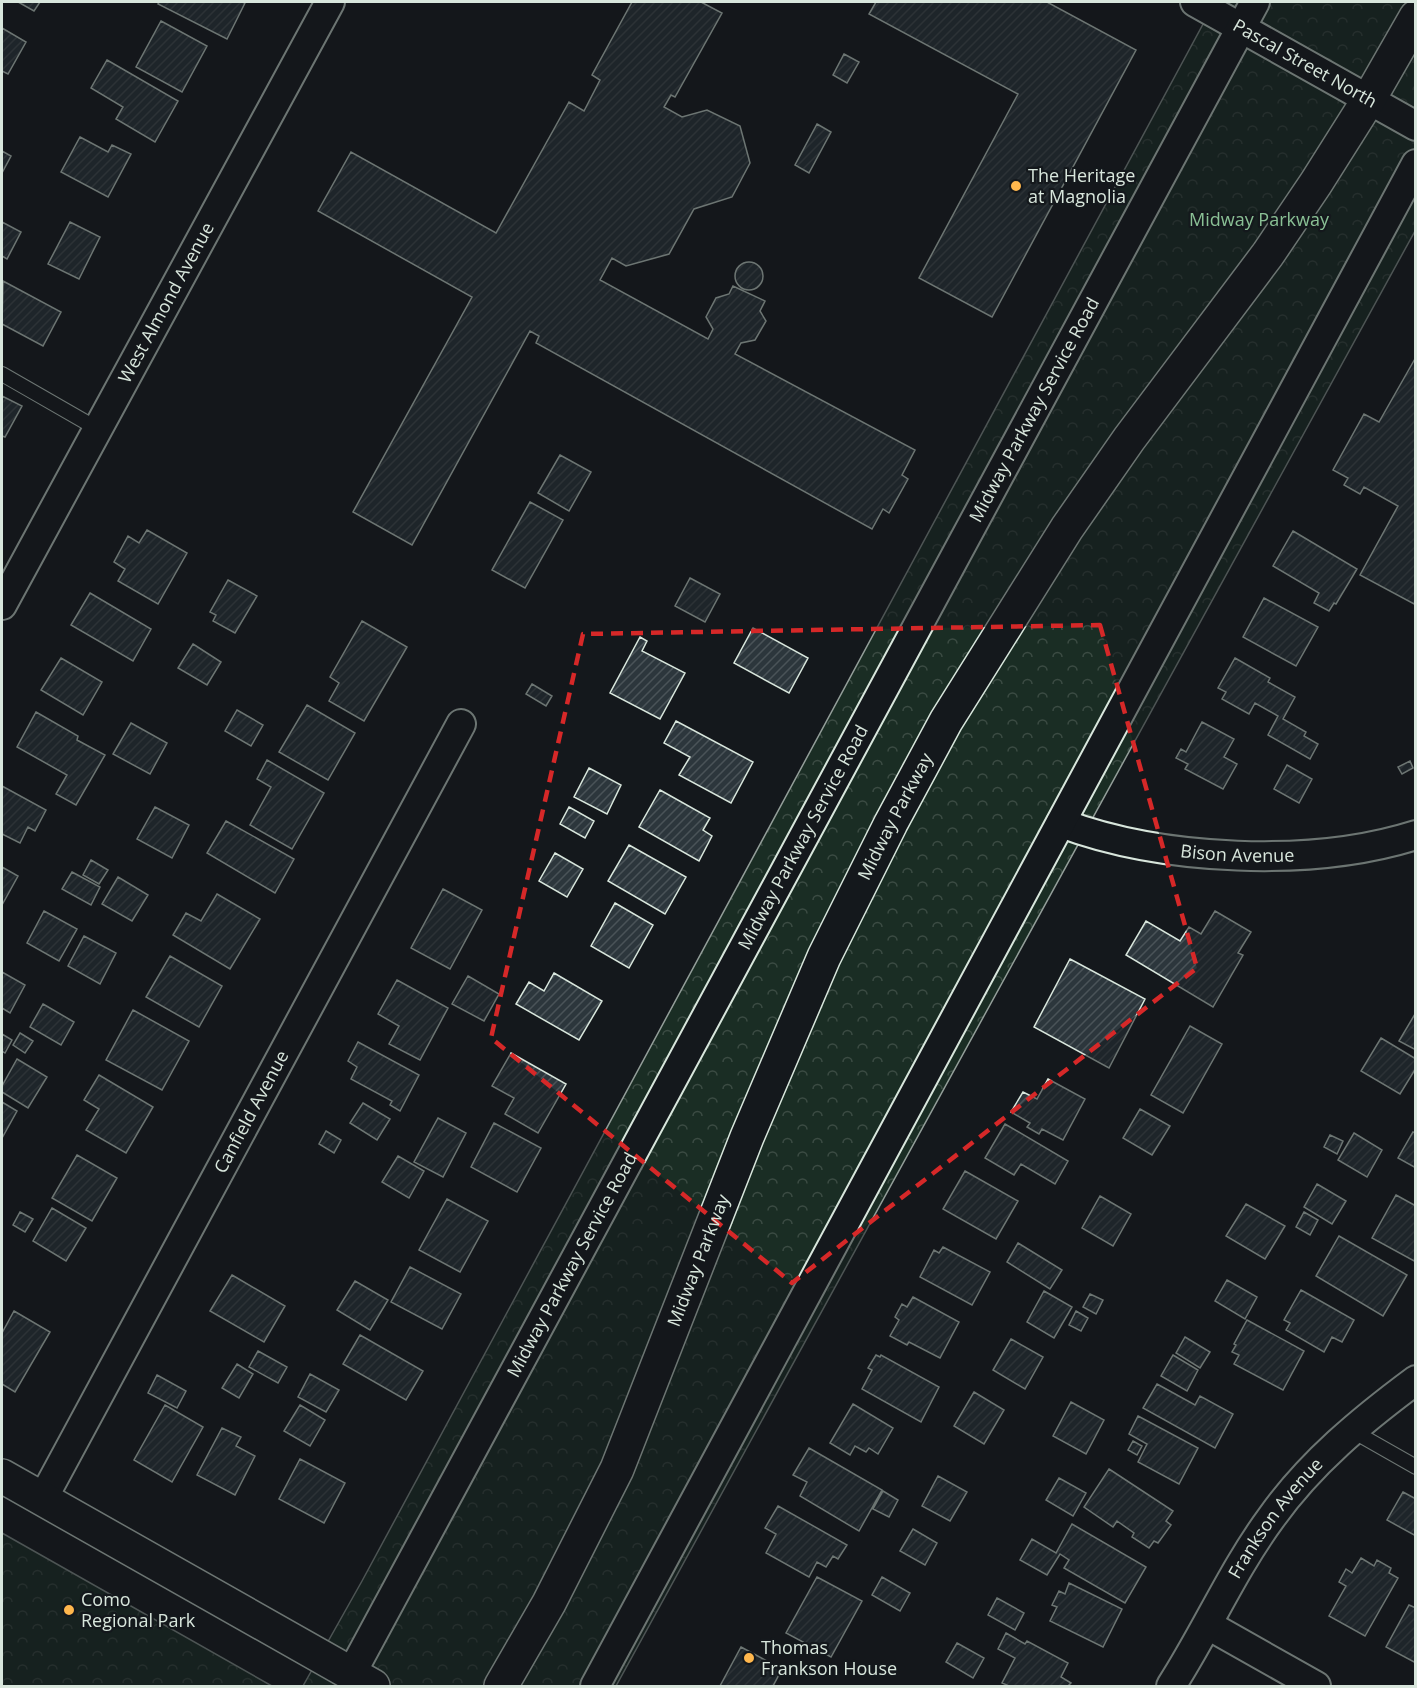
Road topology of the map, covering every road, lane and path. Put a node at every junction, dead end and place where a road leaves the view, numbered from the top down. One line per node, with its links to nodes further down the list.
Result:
1 (330, 2): 10 (street, West Almond Avenue)
2 (1195, 2): 5 (street, Pascal Street North)
3 (1255, 2): 5 (street, Midway Parkway Service Road)
4 (1416, 17): 6 (street, Midway Parkway)
5 (1241, 27): 6 (street, Pascal Street North); 21 (street, Midway Parkway Service Road)
6 (1369, 99): 7 (street, Pascal Street North); 22 (street, Midway Parkway)
7 (1416, 126)
8 (1416, 164): 13 (street)
9 (2, 374): 10 (lane)
10 (96, 428): 11 (street, West Almond Avenue)
11 (2, 604)
12 (461, 724): 19 (street, Canfield Avenue)
13 (1061, 822): 14 (street, Bison Avenue); 23 (street)
14 (1416, 835)
15 (1416, 1380): 16 (street, Frankson Avenue)
16 (1351, 1430): 17 (lane); 20 (street, Frankson Avenue)
17 (1416, 1467)
18 (2, 1476): 19 (street)
19 (42, 1500): 21 (street)
20 (1208, 1624): 24 (street, Frankson Avenue); 25 (street)
21 (362, 1680)
22 (501, 1686)
23 (595, 1686)
24 (1171, 1686)
25 (1316, 1686)

